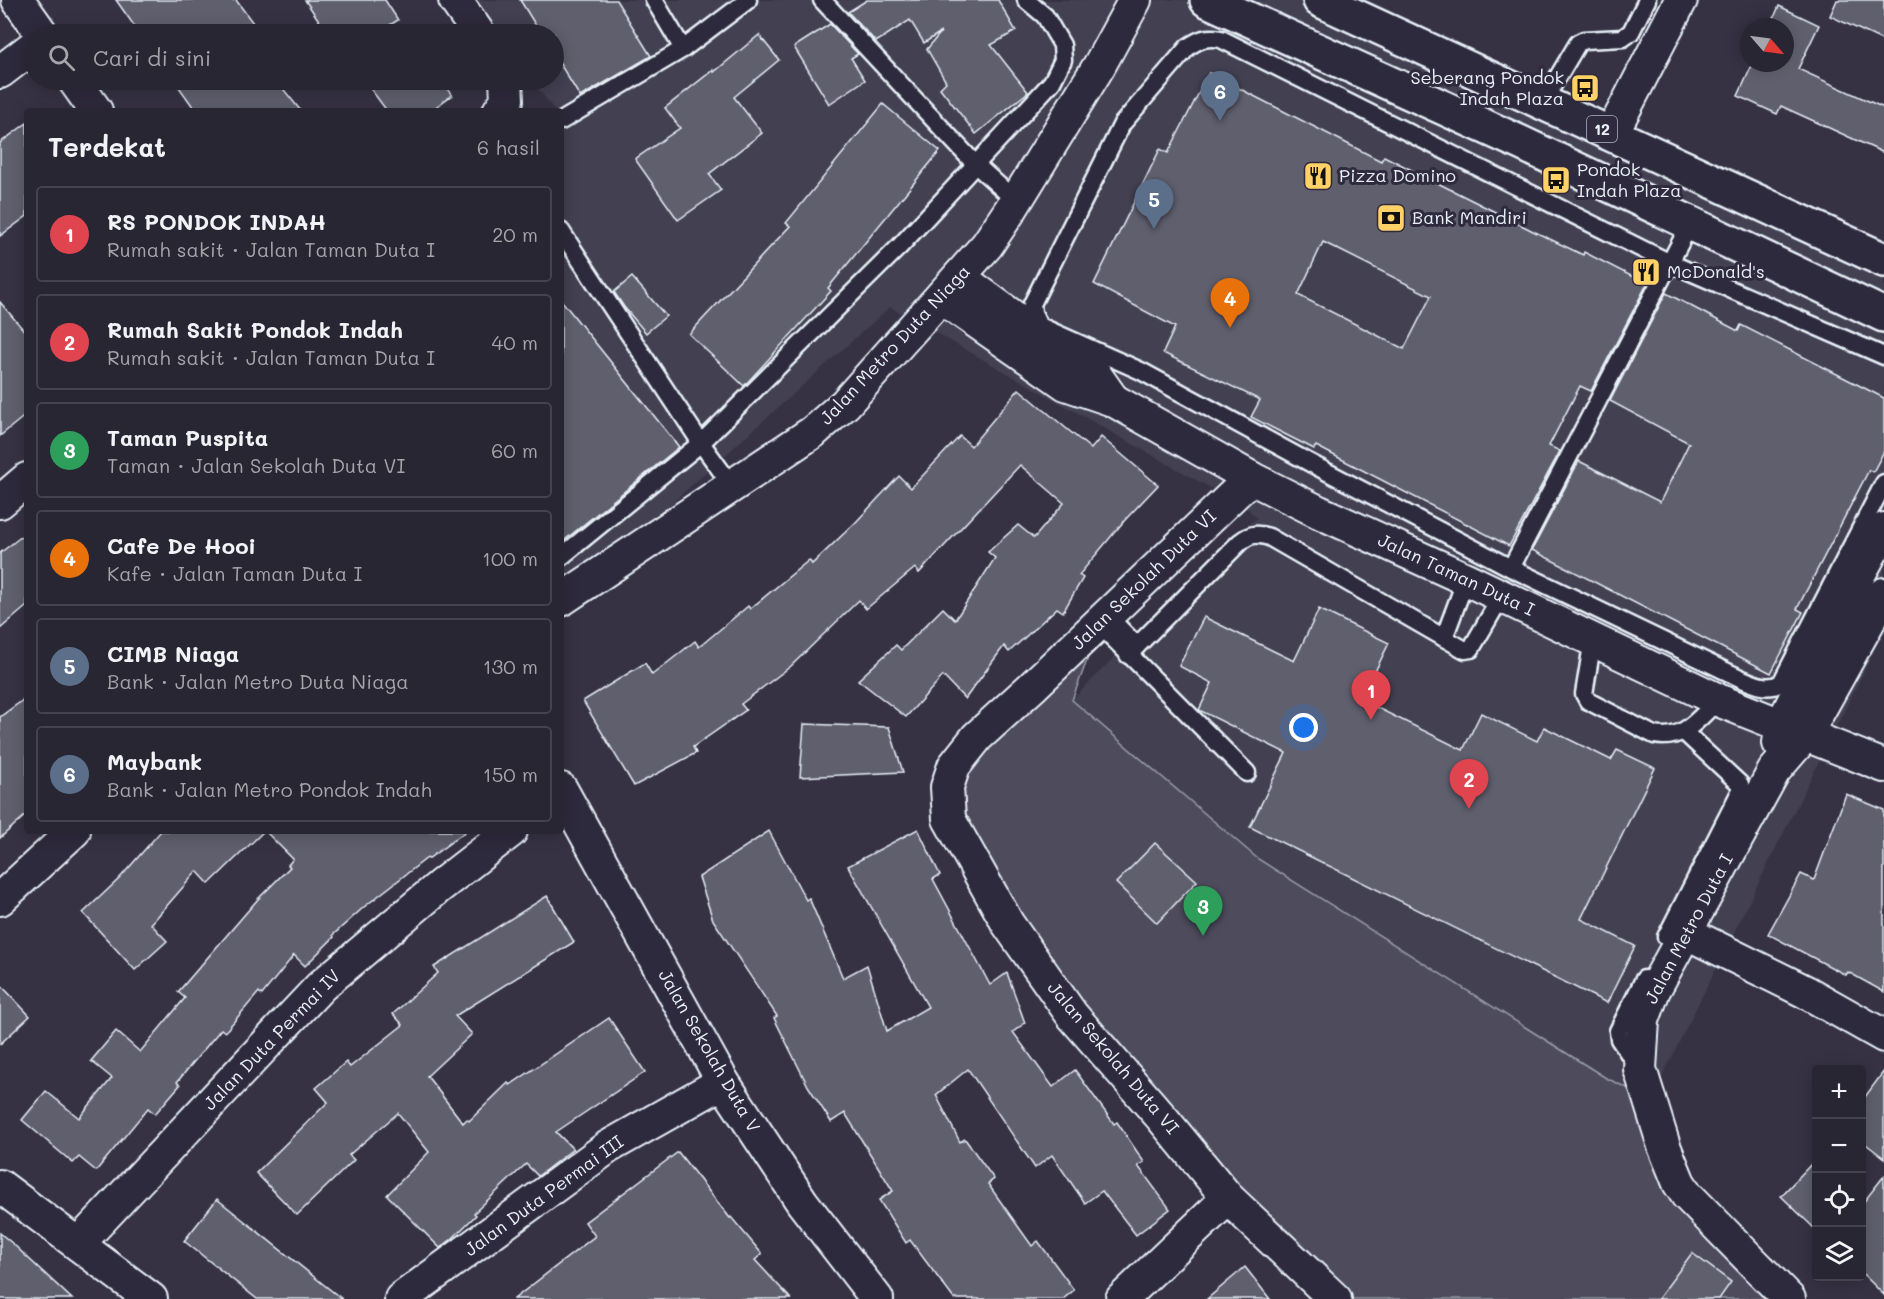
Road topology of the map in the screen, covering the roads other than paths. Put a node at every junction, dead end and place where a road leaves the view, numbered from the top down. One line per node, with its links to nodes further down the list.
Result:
1 (18, 0): 12 (street)
2 (455, 0): 13 (street)
3 (654, 0): 14 (lane)
4 (748, 0): 14 (lane)
5 (822, 0): 24 (lane)
6 (1026, 0): 24 (lane)
7 (1135, 0): 25 (street, Jalan Metro Duta Niaga)
8 (1207, 0): 26 (highway)
9 (1320, 0): 19 (highway, 12)
10 (1647, 0): 19 (lane)
11 (1681, 0): 23 (street)
12 (35, 24)
13 (472, 24)
14 (683, 48): 22 (lane)
15 (24, 54): 16 (street)
16 (0, 72)
17 (81, 90): 20 (street)
18 (506, 90): 21 (street)
19 (1543, 102): 23 (highway, 12)
20 (94, 108)
21 (501, 108)
22 (564, 119)
23 (1612, 133): 28 (highway, 12)
24 (976, 165): 25 (lane); 33 (lane)
25 (1016, 201): 30 (street, Jalan Metro Duta Niaga)
26 (1690, 224): 29 (lane); 31 (highway)
27 (564, 236): 33 (lane)
28 (1884, 260)
29 (1670, 263): 32 (lane); 41 (lane); 41 (lane)
30 (950, 287): 34 (street, Jalan Taman Duta I); 37 (street, Jalan Metro Duta Niaga)
31 (1884, 315)
32 (1884, 356)
33 (701, 443): 37 (lane); 40 (lane)
34 (1251, 478): 42 (street, Jalan Taman Duta I); 47 (street, Jalan Sekolah Duta VI)
35 (24, 482): 38 (street)
36 (1884, 483): 43 (lane)
37 (732, 486): 45 (street, Jalan Metro Duta Niaga)
38 (0, 502)
39 (1884, 529): 43 (street, Jalan Metro Duta I)
40 (564, 555)
41 (1511, 567): 43 (lane)
42 (1466, 579): 44 (street, Jalan Taman Duta I); 48 (lane)
43 (1837, 596): 46 (street); 52 (street, Jalan Metro Duta I)
44 (1501, 597): 48 (lane); 49 (street, Jalan Taman Duta I)
45 (564, 598)
46 (1878, 604): 52 (street, Jalan Metro Duta I)
47 (1103, 620): 50 (lane); 65 (street, Jalan Sekolah Duta VI)
48 (1444, 638): 50 (lane)
49 (1593, 639): 51 (street, Jalan Taman Duta I); 53 (lane)
50 (1132, 650): 55 (lane)
51 (1718, 700): 52 (street, Jalan Taman Duta I); 53 (lane)
52 (1794, 729): 54 (street, Jalan Taman Duta I); 60 (street, Jalan Metro Duta I)
53 (1684, 732): 62 (lane)
54 (1884, 766)
55 (1247, 773)
56 (564, 795): 63 (street, Jalan Sekolah Duta V)
57 (71, 834): 59 (street)
58 (507, 834): 66 (street, Jalan Duta Permai IV)
59 (0, 899)
60 (1685, 932): 61 (street); 62 (street, Jalan Metro Duta I)
61 (1884, 1036)
62 (1640, 1069): 72 (street, Jalan Metro Duta I)
63 (723, 1082): 67 (street, Jalan Sekolah Duta V); 69 (street, Jalan Duta Permai III)
64 (0, 1185): 66 (street)
65 (1228, 1198): 70 (street); 71 (street, Jalan Sekolah Duta VI)
66 (78, 1244): 68 (street)
67 (870, 1296)
68 (151, 1299)
69 (401, 1299)
70 (1122, 1299)
71 (1335, 1299)
72 (1790, 1299)

